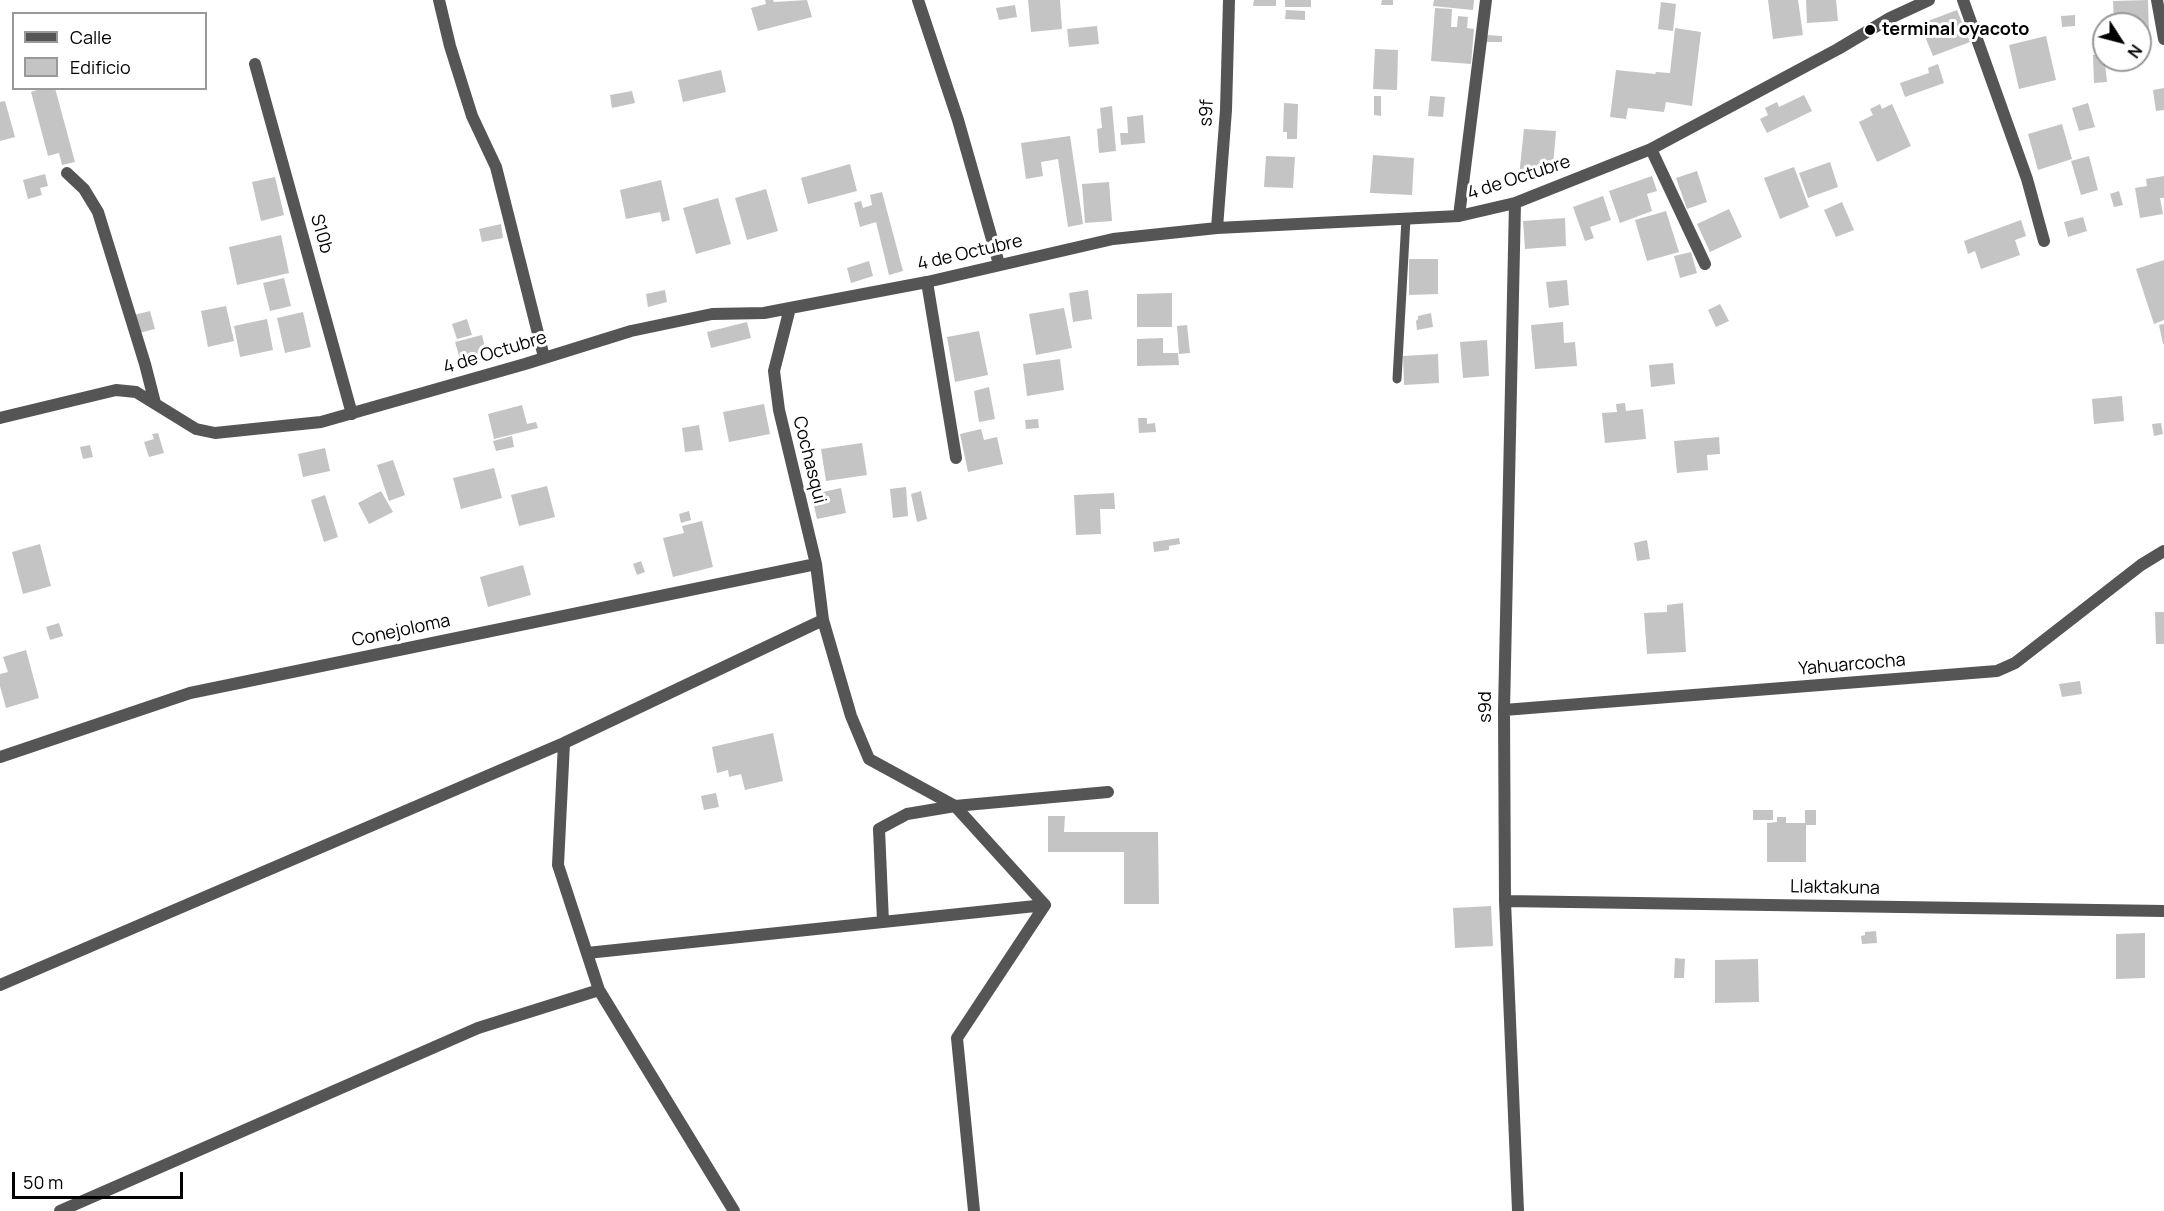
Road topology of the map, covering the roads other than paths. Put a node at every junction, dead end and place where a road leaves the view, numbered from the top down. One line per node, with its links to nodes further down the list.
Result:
1 (439, 0): 21 (street)
2 (918, 0): 17 (street)
3 (1229, 0): 15 (street, s9f)
4 (1486, 0): 13 (street)
5 (1929, 0): 10 (street, 4 de Octubre)
6 (1963, 0): 16 (street)
7 (2157, 0): 8 (street)
8 (2164, 39)
9 (255, 64): 24 (street, S10b)
10 (1651, 149): 12 (street, 4 de Octubre); 18 (street)
11 (67, 173): 23 (street)
12 (1515, 202): 13 (street, 4 de Octubre); 30 (street, s9d)
13 (1459, 216): 14 (street, 4 de Octubre)
14 (1406, 219): 15 (street, 4 de Octubre); 22 (lane)
15 (1217, 228): 17 (street, 4 de Octubre)
16 (2044, 241)
17 (999, 264): 19 (street, 4 de Octubre)
18 (1705, 264)
19 (927, 282): 20 (street, 4 de Octubre); 26 (street)
20 (790, 308): 21 (street, 4 de Octubre); 28 (street, Cochasqui)
21 (544, 357): 24 (street, 4 de Octubre)
22 (1397, 379)
23 (154, 403): 24 (street, 4 de Octubre); 25 (street, 4 de Octubre)
24 (352, 414)
25 (0, 418)
26 (956, 458)
27 (2164, 551): 30 (street, Yahuarcocha)
28 (816, 564): 29 (street, Cochasqui); 32 (street, Conejoloma)
29 (824, 620): 31 (street); 34 (street, Cochasqui)
30 (1504, 710): 35 (street, s9d)
31 (564, 743): 39 (street); 40 (street)
32 (0, 757)
33 (1108, 792): 34 (street)
34 (955, 806): 36 (street); 38 (street)
35 (1505, 901): 37 (street, Llaktakuna); 45 (street, s9d)
36 (1045, 905): 38 (street); 44 (street)
37 (2164, 911)
38 (883, 922): 39 (street)
39 (587, 953): 41 (street)
40 (0, 985)
41 (599, 990): 42 (street); 43 (street)
42 (60, 1211)
43 (734, 1211)
44 (974, 1211)
45 (1518, 1211)

